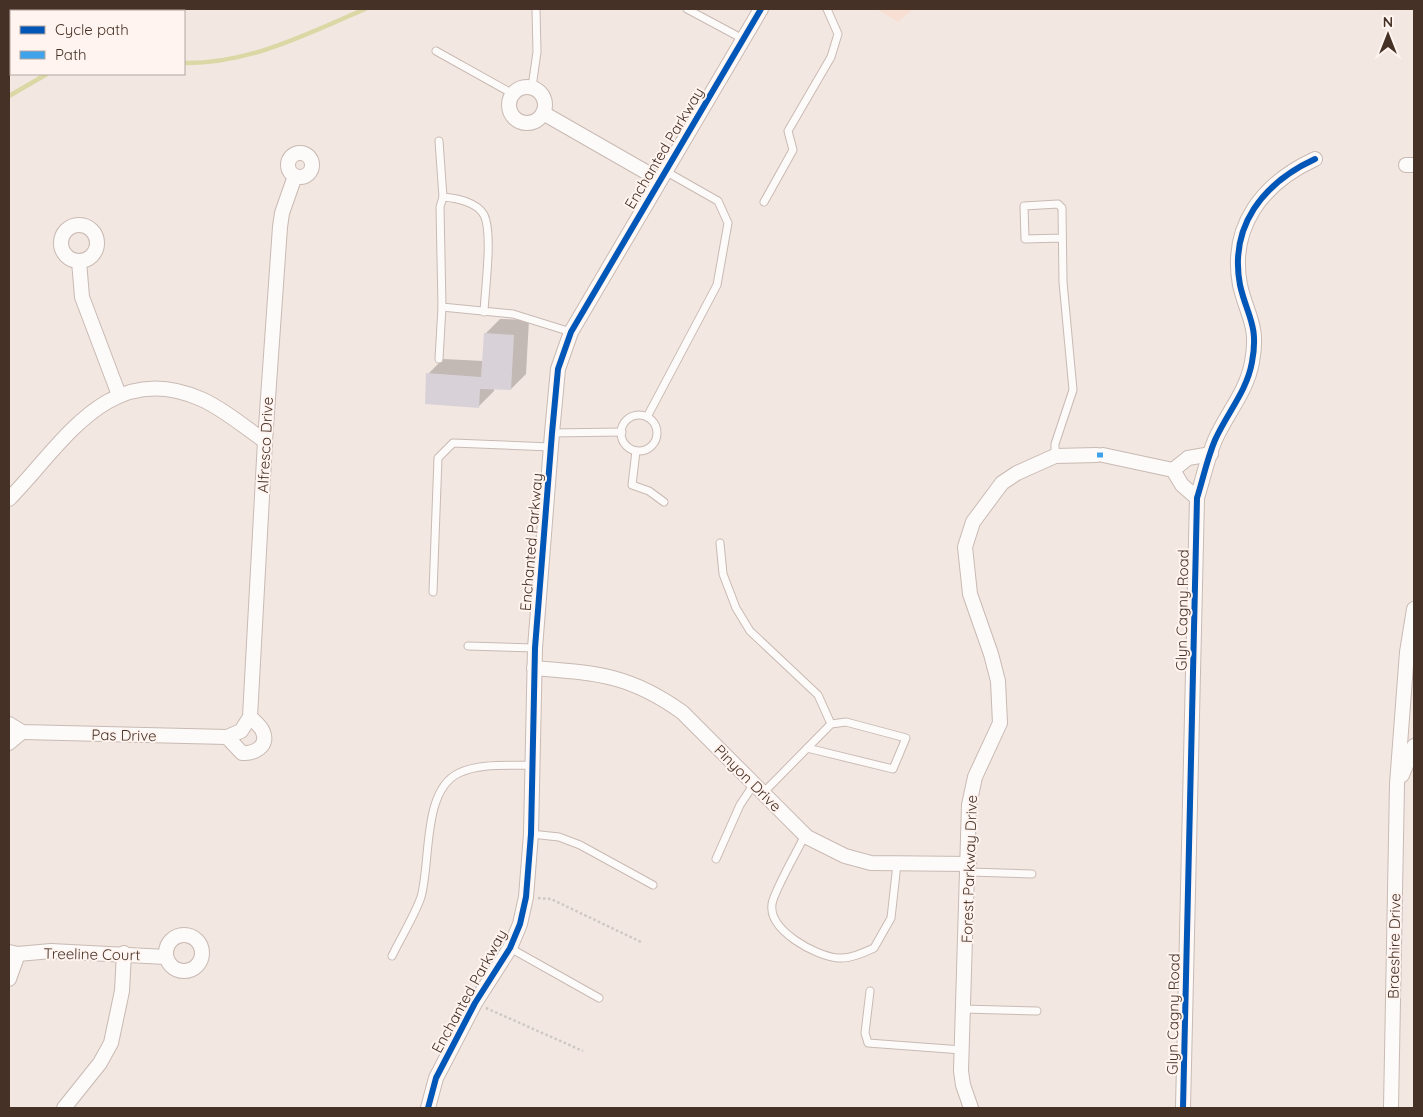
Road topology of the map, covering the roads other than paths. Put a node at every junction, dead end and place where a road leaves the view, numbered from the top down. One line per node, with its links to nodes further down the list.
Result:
1 (536, 9): 7 (lane)
2 (686, 9): 5 (lane)
3 (761, 9): 5 (street, Enchanted Parkway)
4 (827, 9): 15 (lane)
5 (742, 39): 12 (street, Enchanted Parkway)
6 (436, 51): 8 (lane)
7 (532, 87): 8 (street); 9 (street)
8 (513, 94): 9 (street)
9 (544, 114): 12 (street)
10 (439, 140): 14 (lane)
11 (1315, 159): 28 (street, Glyn Cagny Road)
12 (662, 175): 20 (street, Enchanted Parkway); 23 (lane)
13 (295, 176): 26 (street, Alfresco Drive)
14 (443, 197): 18 (lane); 19 (lane)
15 (764, 202)
16 (1062, 238): 16 (lane); 29 (lane)
17 (79, 261): 22 (street)
18 (442, 308): 19 (lane); 21 (lane)
19 (484, 312): 20 (lane)
20 (571, 332): 25 (street, Enchanted Parkway)
21 (438, 359)
22 (119, 395): 26 (street); 32 (street)
23 (647, 417): 24 (lane); 27 (lane)
24 (622, 432): 25 (lane); 27 (lane)
25 (552, 440): 35 (lane); 38 (street, Enchanted Parkway)
26 (265, 441): 40 (street, Alfresco Drive)
27 (636, 451): 33 (lane)
28 (1211, 454): 30 (street); 31 (street, Glyn Cagny Road)
29 (1055, 456): 30 (street, Forest Parkway Drive); 56 (street, Forest Parkway Drive)
30 (1173, 470): 31 (street)
31 (1197, 498): 73 (street, Glyn Cagny Road)
32 (9, 499)
33 (664, 502)
34 (720, 543): 42 (lane)
35 (433, 592)
36 (1414, 609): 50 (street, Braeshire Drive)
37 (468, 646): 38 (lane)
38 (535, 648): 39 (street, Enchanted Parkway)
39 (534, 668): 49 (street, Enchanted Parkway); 51 (street, Pinyon Drive)
40 (250, 717): 43 (street, Alfresco Drive); 45 (street)
41 (9, 724): 44 (street)
42 (831, 724): 48 (lane); 48 (lane)
43 (241, 731): 45 (street, Pas Drive)
44 (22, 732): 45 (street, Pas Drive); 46 (street)
45 (227, 737)
46 (9, 743)
47 (1414, 746): 50 (street, Braeshire Drive)
48 (807, 748): 51 (lane)
49 (531, 765): 52 (street, Enchanted Parkway); 62 (lane)
50 (1398, 784): 74 (street, Braeshire Drive)
51 (758, 789): 53 (street, Pinyon Drive); 54 (lane)
52 (531, 834): 58 (lane); 59 (street, Enchanted Parkway)
53 (805, 835): 55 (street, Pinyon Drive); 55 (lane)
54 (716, 859)
55 (898, 864): 56 (street, Pinyon Drive)
56 (969, 868): 57 (lane); 67 (street, Forest Parkway Drive)
57 (1032, 874)
58 (653, 885)
59 (510, 948): 66 (lane); 71 (street, Enchanted Parkway)
60 (13, 953): 61 (street, Treeline Court); 64 (street, Treeline Court)
61 (124, 953): 63 (street, Treeline Court); 70 (street)
62 (392, 956)
63 (166, 957)
64 (9, 980)
65 (870, 991): 69 (lane)
66 (599, 998)
67 (963, 1009): 68 (lane); 69 (street, Forest Parkway Drive)
68 (1037, 1011)
69 (962, 1050): 72 (street, Forest Parkway Drive)
70 (64, 1108)
71 (428, 1108)
72 (971, 1108)
73 (1183, 1108)
74 (1391, 1108)

